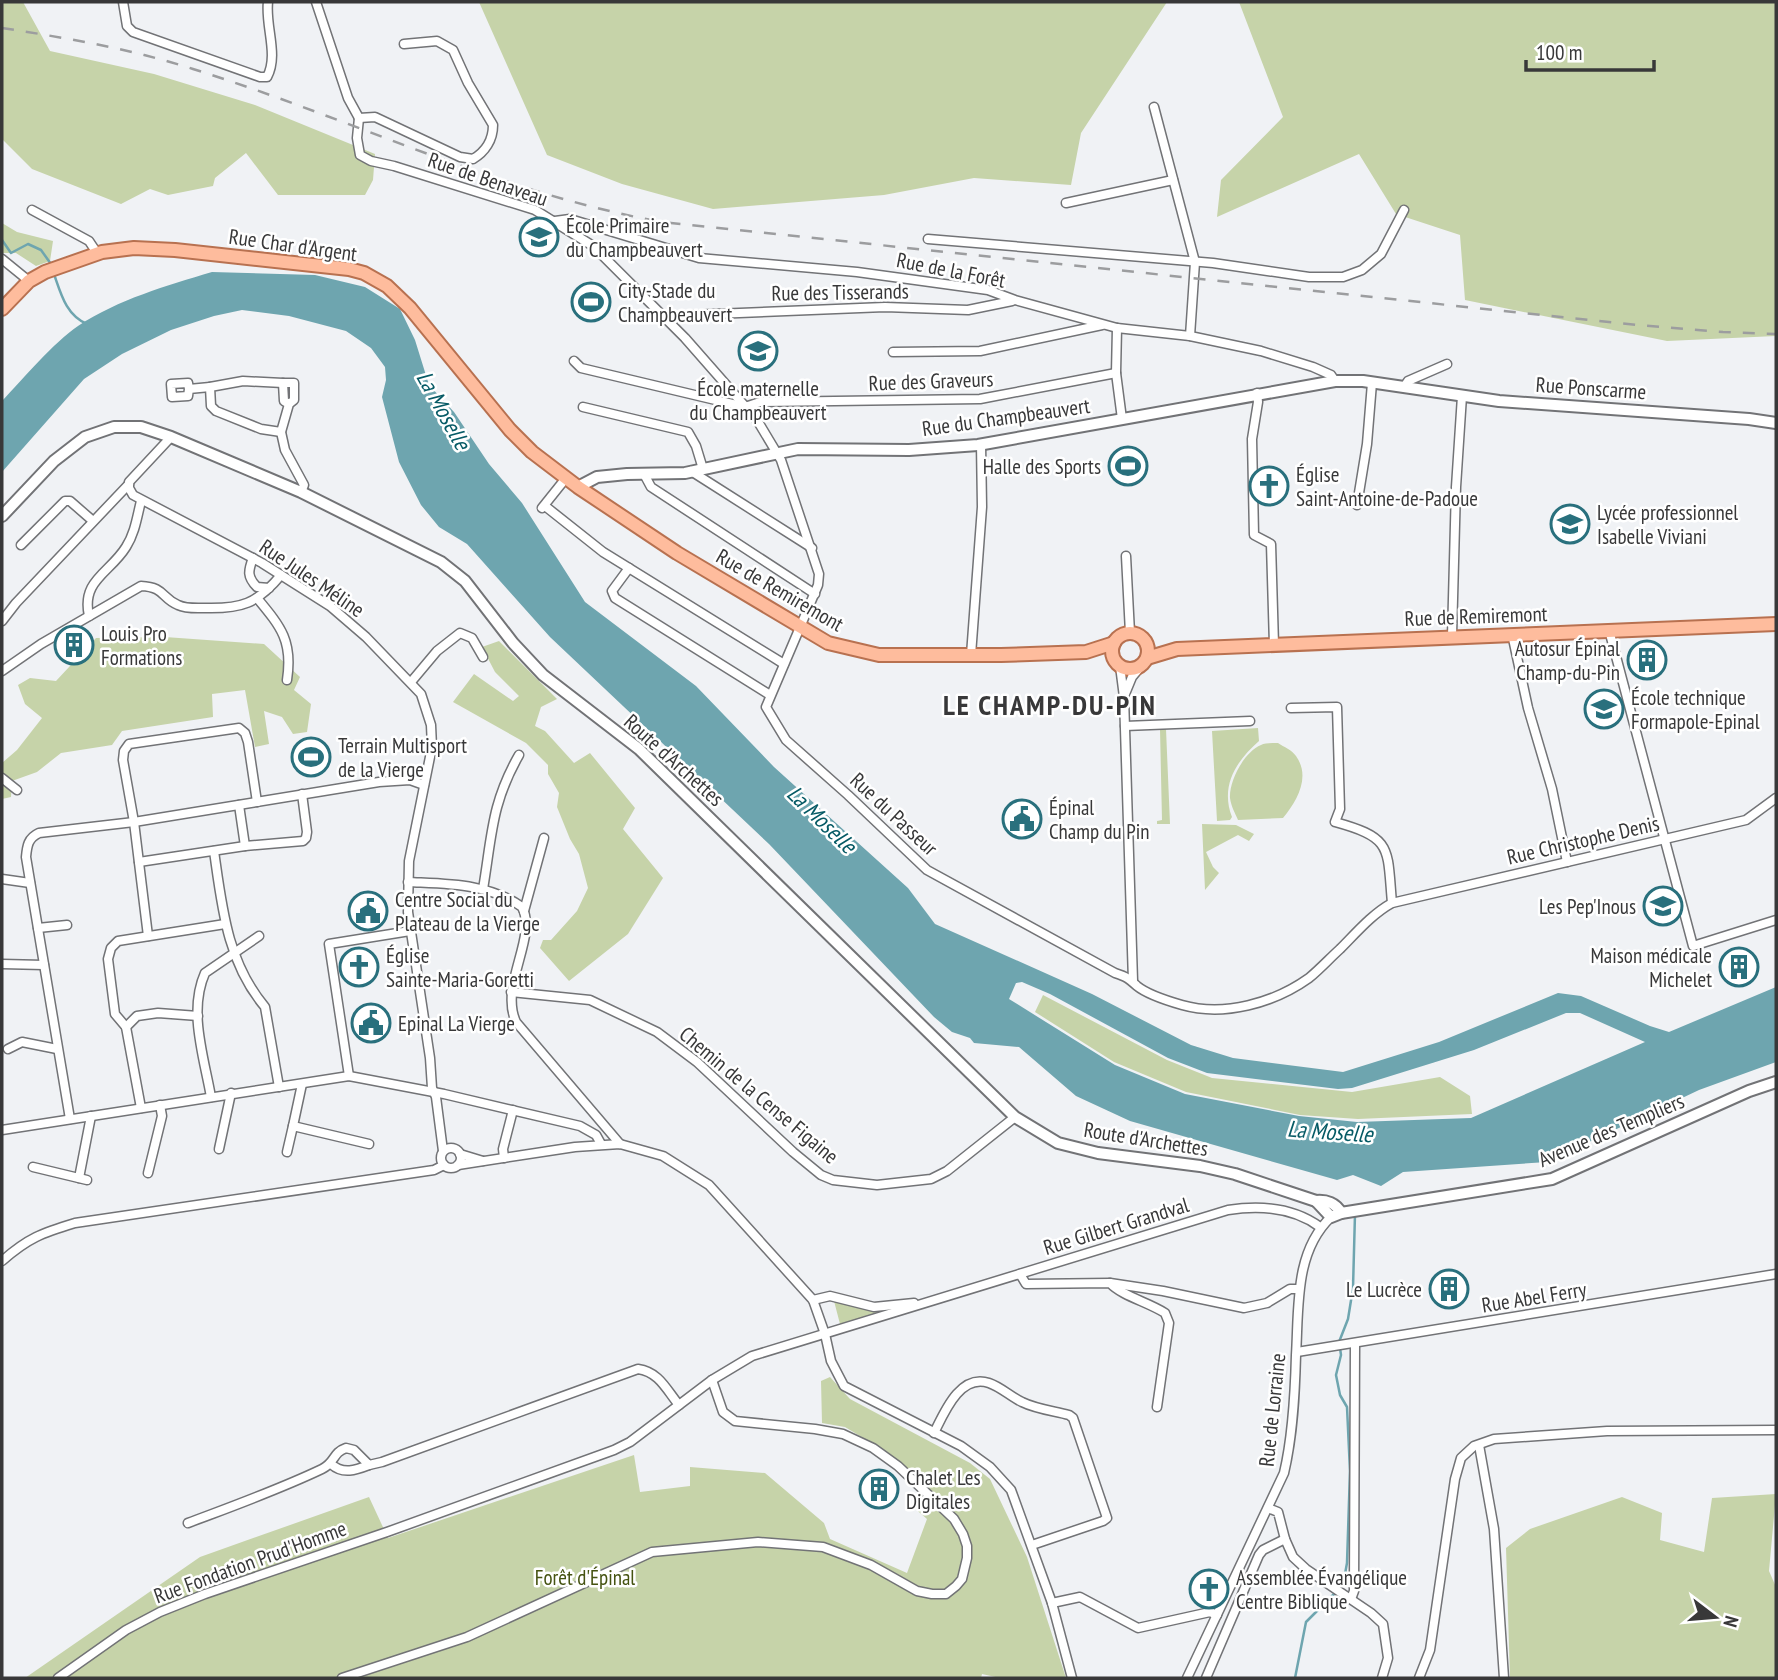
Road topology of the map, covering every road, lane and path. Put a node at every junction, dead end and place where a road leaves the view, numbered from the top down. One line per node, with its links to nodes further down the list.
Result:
1 (123, 2): 2 (street)
2 (268, 2)
3 (316, 2): 6 (street)
4 (404, 44): 6 (street)
5 (1154, 107): 7 (street)
6 (359, 118): 11 (street, Rue de Benaveau)
7 (1173, 180): 8 (street); 15 (street)
8 (1066, 203)
9 (32, 210): 13 (street)
10 (1404, 210): 15 (street)
11 (555, 221): 17 (street, Rue de la Forêt); 19 (street, Rue de Benaveau)
12 (928, 239): 15 (street)
13 (97, 253): 16 (main road, Rue Char d'Argent); 42 (main road, Rue Char d'Argent)
14 (2, 259): 16 (street)
15 (1195, 262): 22 (street)
16 (29, 281): 18 (main road, Rue Char d'Argent)
17 (1015, 300): 19 (street, Rue des Tisserands); 20 (street, Rue de la Forêt)
18 (2, 309)
19 (666, 319): 36 (street, Rue de Benaveau)
20 (1105, 325): 21 (street, Rue de la Forêt); 23 (street)
21 (1117, 328): 22 (street, Rue de la Forêt); 26 (street)
22 (1190, 337): 28 (street, Rue de la Forêt)
23 (893, 352)
24 (574, 362): 36 (street)
25 (1447, 364): 31 (street)
26 (1116, 373): 36 (street, Rue des Graveurs); 37 (street)
27 (1356, 380): 28 (street, Rue du Champbeauvert); 29 (street, Rue Ponscarme)
28 (1335, 381): 33 (street, Rue du Champbeauvert)
29 (1372, 383): 31 (street, Rue Ponscarme); 52 (street)
30 (210, 387): 32 (street); 39 (street); 39 (street)
31 (1404, 387): 34 (street, Rue Ponscarme)
32 (189, 389)
33 (1257, 393): 37 (street, Rue du Champbeauvert); 74 (street)
34 (1462, 396): 38 (street, Rue Ponscarme); 71 (street)
35 (583, 407): 44 (street)
36 (745, 407): 43 (street, Rue de Benaveau)
37 (1122, 419): 41 (street, Rue du Champbeauvert)
38 (1776, 423)
39 (281, 432): 50 (street)
40 (171, 436): 48 (street); 50 (street, Route d'Archettes); 53 (street, Route d'Archettes)
41 (981, 444): 43 (street, Rue du Champbeauvert); 77 (street)
42 (532, 452): 47 (main road, Rue de Remiremont)
43 (777, 453): 44 (street, Rue du Champbeauvert); 56 (street, Rue de Benaveau)
44 (703, 469): 45 (street, Rue du Champbeauvert)
45 (691, 471): 46 (street, Rue du Champbeauvert); 56 (street)
46 (644, 474): 49 (street, Rue du Champbeauvert); 62 (street)
47 (566, 478): 49 (main road, Rue de Remiremont); 59 (street)
48 (129, 485): 51 (street, Rue Jules Méline); 54 (street)
49 (578, 487): 67 (main road, Rue de Remiremont)
50 (301, 492): 138 (street, Route d'Archettes)
51 (141, 501): 58 (street, Rue Jules Méline); 64 (street)
52 (1357, 505)
53 (2, 516)
54 (93, 521): 55 (street); 65 (street)
55 (21, 545)
56 (811, 548): 62 (street, Rue de Benaveau)
57 (1126, 556): 69 (street)
58 (253, 558): 60 (street, Rue Jules Méline); 61 (street)
59 (629, 568): 81 (street); 85 (street)
60 (281, 575): 61 (street); 84 (street, Rue Jules Méline)
61 (268, 588): 63 (street)
62 (815, 594): 67 (street, Rue de Benaveau)
63 (257, 598): 64 (street); 83 (street)
64 (89, 616): 82 (street)
65 (2, 621)
66 (1776, 624): 68 (main road, Rue de Remiremont)
67 (800, 628): 77 (main road, Rue de Remiremont); 81 (street)
68 (1609, 630): 70 (main road, Rue de Remiremont); 100 (street)
69 (1130, 633): 72 (main road); 73 (main road)
70 (1512, 634): 71 (main road, Rue de Remiremont); 104 (street)
71 (1452, 636): 74 (main road, Rue de Remiremont)
72 (1144, 640): 75 (main road, Rue de Remiremont); 79 (main road)
73 (1114, 643): 76 (main road, Rue de Remiremont); 80 (main road)
74 (1274, 645): 75 (main road, Rue de Remiremont)
75 (1177, 649): 79 (main road, Rue de Remiremont)
76 (1086, 652): 77 (main road, Rue de Remiremont); 80 (main road, Rue de Remiremont)
77 (971, 655)
78 (483, 657): 84 (street)
79 (1144, 661): 80 (main road); 86 (street)
80 (1116, 662): 86 (street)
81 (784, 664): 85 (street)
82 (2, 671)
83 (287, 680)
84 (411, 682): 92 (street, Rue Jules Méline)
85 (770, 695): 121 (street, Rue du Passeur)
86 (1124, 697): 89 (street)
87 (1291, 708): 109 (street)
88 (1250, 721): 89 (street)
89 (1125, 726): 121 (street)
90 (519, 755): 108 (street)
91 (2, 778): 93 (street)
92 (424, 785): 94 (street); 107 (street, Rue Jules Méline)
93 (17, 790)
94 (302, 794): 96 (street); 101 (street)
95 (1776, 798): 100 (street, Rue Christophe Denis)
96 (257, 802): 97 (street); 98 (street)
97 (239, 804): 98 (street); 101 (street)
98 (134, 822): 103 (street); 106 (street)
99 (544, 838): 110 (street)
100 (1664, 839): 104 (street, Rue Christophe Denis); 111 (street)
101 (245, 846): 102 (street)
102 (214, 851): 103 (street); 112 (street)
103 (139, 862): 116 (street)
104 (1567, 862): 109 (street, Rue Christophe Denis)
105 (2, 879): 106 (street)
106 (30, 883): 114 (street)
107 (408, 883): 108 (street); 115 (street, Rue Jules Méline)
108 (483, 889): 110 (street)
109 (1392, 903): 121 (street, Rue du Passeur)
110 (524, 911): 122 (street)
111 (1776, 920)
112 (225, 924): 116 (street); 118 (street)
113 (67, 925): 114 (street)
114 (38, 928): 120 (street)
115 (410, 931): 127 (street); 132 (street, Rue Jules Méline)
116 (148, 936): 124 (street)
117 (259, 936): 118 (street)
118 (233, 954): 123 (street); 130 (street)
119 (2, 964): 120 (street)
120 (44, 965): 126 (street)
121 (1133, 981)
122 (511, 992): 138 (street, Chemin de la Cense Figaine); 144 (street)
123 (198, 1016): 124 (street); 133 (street)
124 (126, 1027): 135 (street)
125 (8, 1049): 126 (street)
126 (57, 1049): 139 (street)
127 (349, 1076): 129 (street); 132 (street)
128 (1776, 1082): 154 (street, Avenue des Templiers)
129 (302, 1084): 130 (street); 140 (street)
130 (279, 1087): 131 (street)
131 (230, 1093): 133 (street); 145 (street)
132 (434, 1093): 136 (street); 148 (street, Rue Jules Méline)
133 (211, 1097): 134 (street)
134 (160, 1105): 135 (street); 153 (street)
135 (141, 1108): 137 (street)
136 (513, 1110): 143 (street); 149 (street)
137 (91, 1116): 139 (street); 152 (street)
138 (1015, 1117): 154 (street, Route d'Archettes)
139 (70, 1119): 141 (street)
140 (293, 1126): 142 (street); 146 (street)
141 (2, 1130)
142 (369, 1144)
143 (601, 1144): 144 (street); 149 (street)
144 (620, 1144): 161 (street)
145 (219, 1149)
146 (287, 1152)
147 (460, 1154): 148 (street, Rue Jules Méline); 150 (street, Rue Jules Méline); 151 (street)
148 (445, 1155): 151 (street); 156 (street)
149 (504, 1158): 150 (street)
150 (483, 1161): 151 (street)
151 (458, 1165)
152 (33, 1167)
153 (148, 1173)
154 (1336, 1215): 155 (street, Rue de Lorraine)
155 (1320, 1227): 157 (street, Rue Gilbert Grandval); 160 (street, Rue de Lorraine)
156 (2, 1261)
157 (1020, 1274): 159 (street); 162 (street, Rue Gilbert Grandval)
158 (1776, 1274): 164 (street, Rue Abel Ferry)
159 (1110, 1283): 160 (street); 168 (street)
160 (1299, 1289): 165 (street, Rue de Lorraine)
161 (813, 1300): 162 (street, Rue Gilbert Grandval); 163 (street)
162 (920, 1303): 163 (street, Rue Gilbert Grandval)
163 (825, 1334): 166 (street, Rue Gilbert Grandval); 170 (street)
164 (1355, 1344): 165 (street, Rue Abel Ferry); 178 (street)
165 (1297, 1352): 174 (street, Rue de Lorraine)
166 (712, 1380): 167 (street, Rue Gilbert Grandval); 182 (street)
167 (679, 1405): 173 (street); 181 (street, Rue Fondation Prud'Homme)
168 (1157, 1407)
169 (1776, 1430): 171 (street)
170 (934, 1433): 177 (street); 177 (street)
171 (1479, 1444): 187 (street); 188 (street)
172 (331, 1464): 173 (street); 173 (street); 175 (street)
173 (369, 1465)
174 (1268, 1508): 176 (street); 180 (street, Rue de Lorraine)
175 (188, 1523)
176 (1285, 1539): 178 (street); 185 (street)
177 (1032, 1545): 179 (street)
178 (1351, 1599): 186 (street)
179 (1052, 1603): 180 (street); 183 (street)
180 (1217, 1615): 184 (street, Rue de Lorraine)
181 (58, 1678)
182 (342, 1678)
183 (1072, 1678)
184 (1187, 1678)
185 (1206, 1678)
186 (1382, 1678)
187 (1419, 1678)
188 (1504, 1678)

